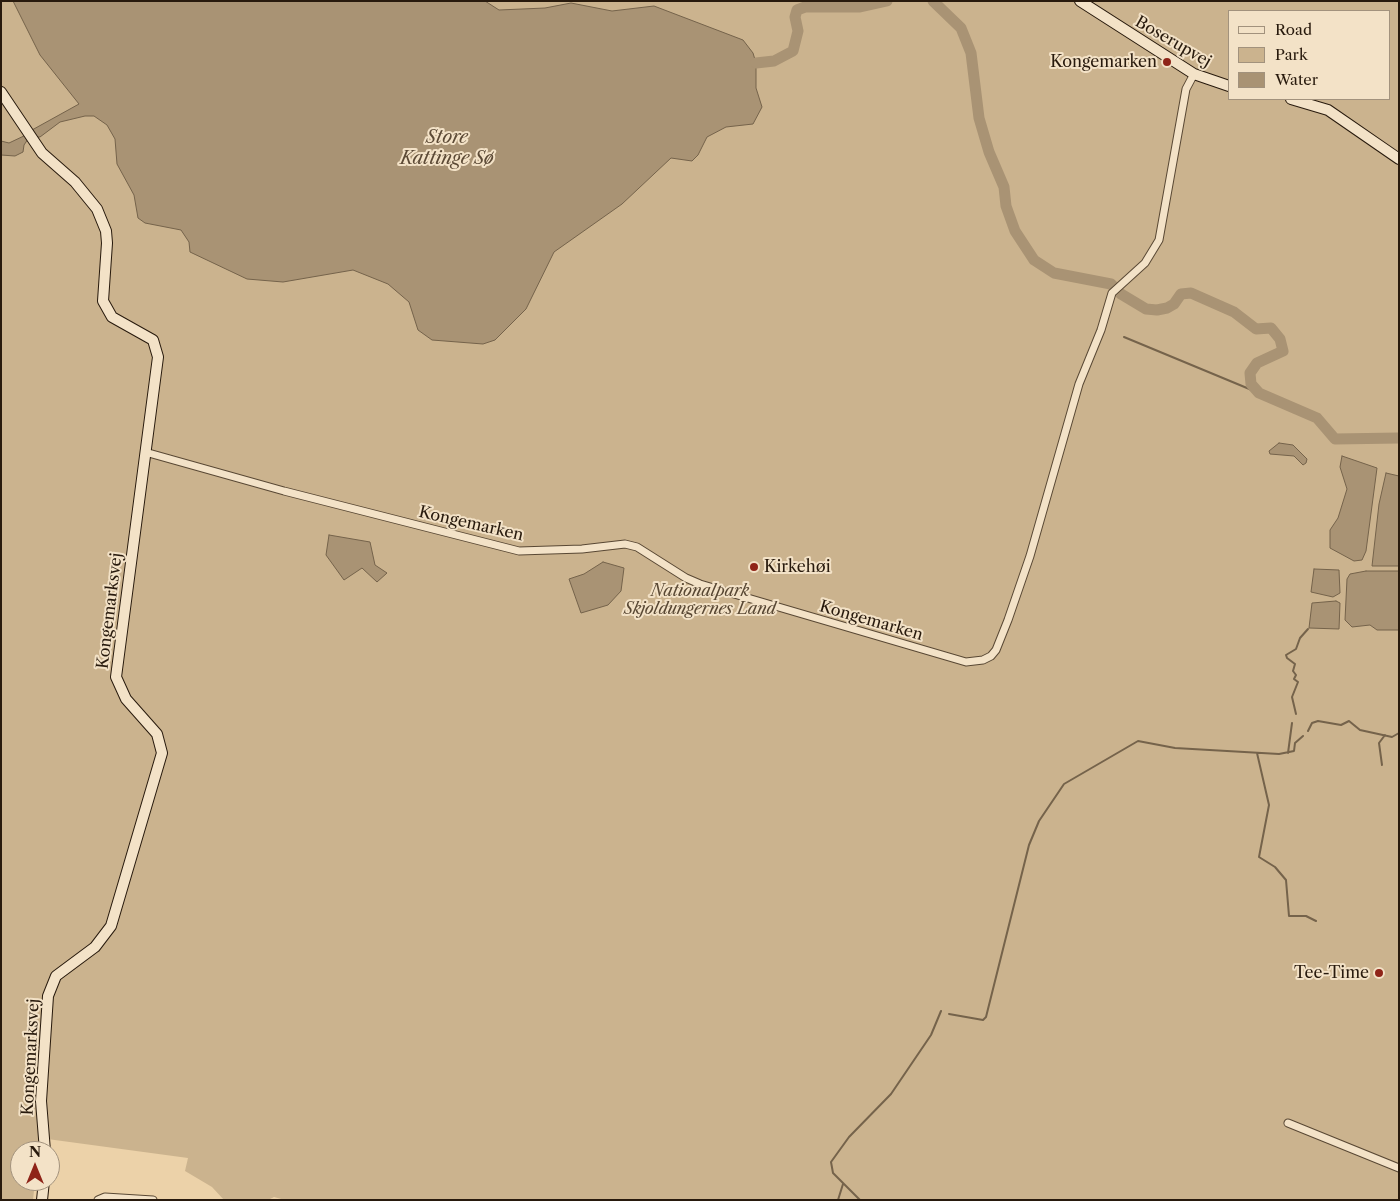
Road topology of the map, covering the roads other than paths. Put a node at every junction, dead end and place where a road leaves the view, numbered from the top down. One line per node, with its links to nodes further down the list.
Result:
1 (1080, 1): 2 (street, Boserupvej)
2 (1194, 74): 3 (street, Boserupvej); 7 (street, Kongemarken)
3 (1228, 86)
4 (1, 92): 7 (street, Kongemarksvej)
5 (1294, 100): 6 (street)
6 (1399, 159)
7 (145, 452): 9 (street, Kongemarksvej)
8 (1288, 1123): 10 (street)
9 (44, 1141)
10 (1399, 1168)
11 (98, 1200): 12 (street)
12 (153, 1200)

